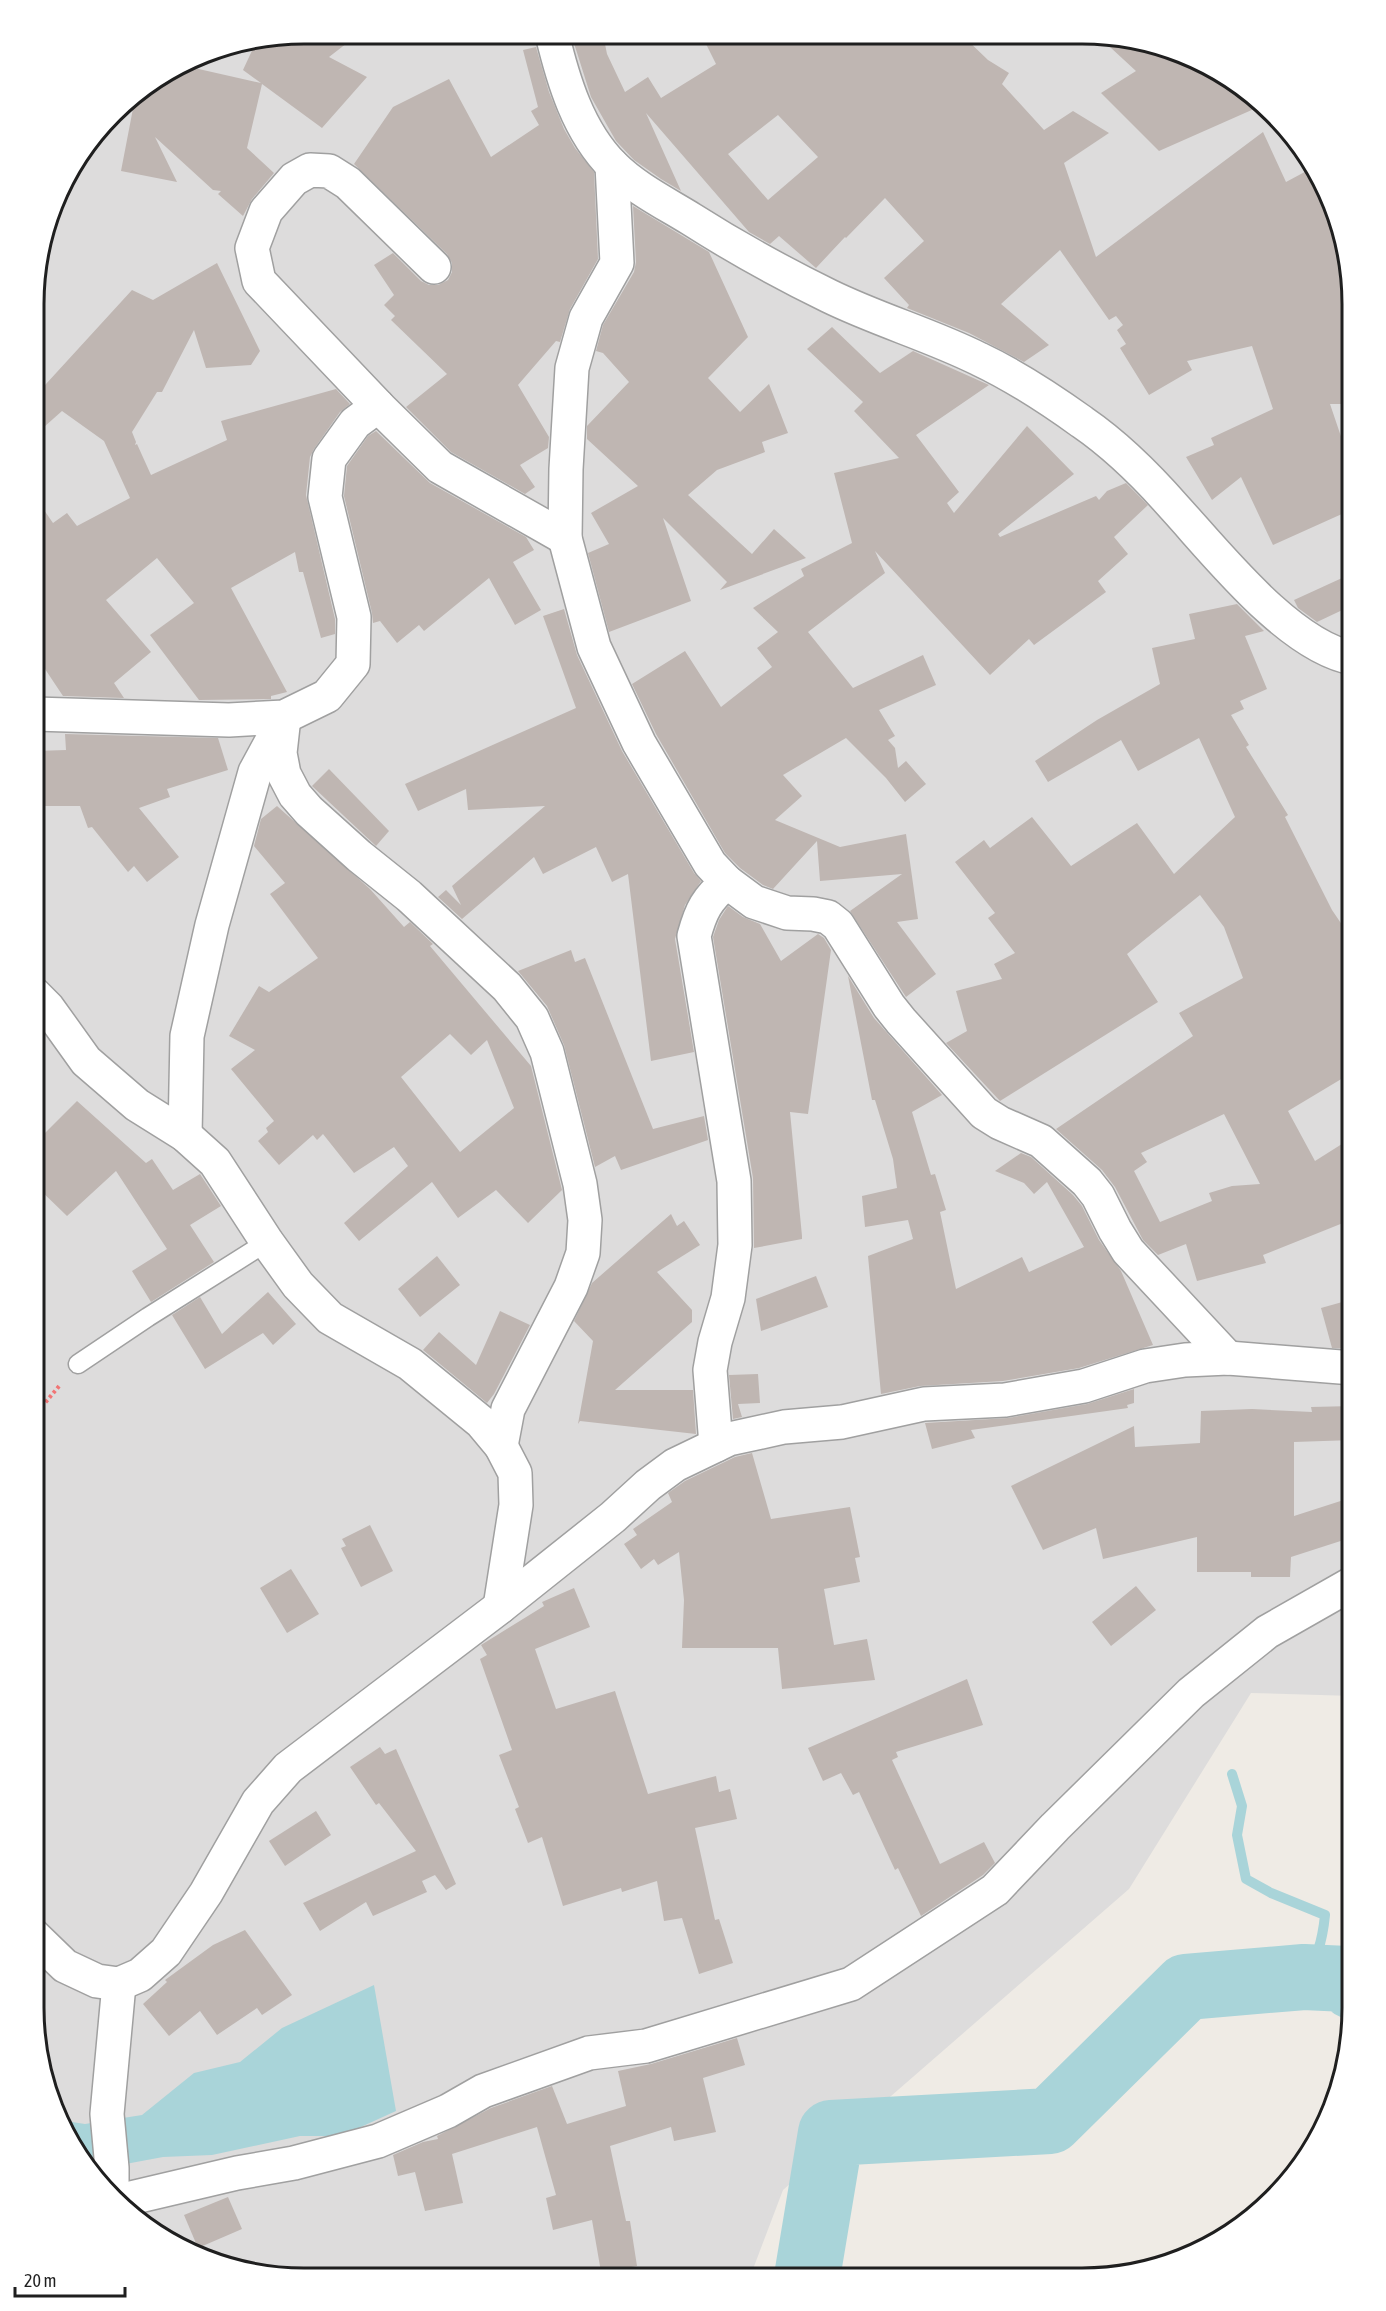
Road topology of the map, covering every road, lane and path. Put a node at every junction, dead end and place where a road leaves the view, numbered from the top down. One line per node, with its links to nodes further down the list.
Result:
1 (555, 44): 2 (street)
2 (612, 165): 5 (street); 6 (street)
3 (434, 267): 4 (street)
4 (378, 406): 5 (street); 8 (street)
5 (565, 538): 9 (street)
6 (1342, 654)
7 (44, 714): 8 (street)
8 (284, 717): 11 (street); 18 (street)
9 (727, 882): 13 (street); 17 (street)
10 (44, 1004): 11 (street)
11 (185, 1135): 12 (street)
12 (267, 1242): 14 (lane); 18 (street)
13 (1228, 1358): 15 (street); 17 (street)
14 (78, 1364): 16 (path)
15 (1342, 1367)
16 (44, 1404)
17 (716, 1445): 20 (street)
18 (501, 1446): 20 (street)
19 (1342, 1589): 24 (street)
20 (500, 1607): 22 (street)
21 (44, 1946): 22 (street)
22 (119, 1984): 23 (street)
23 (112, 2183)
24 (128, 2199)

